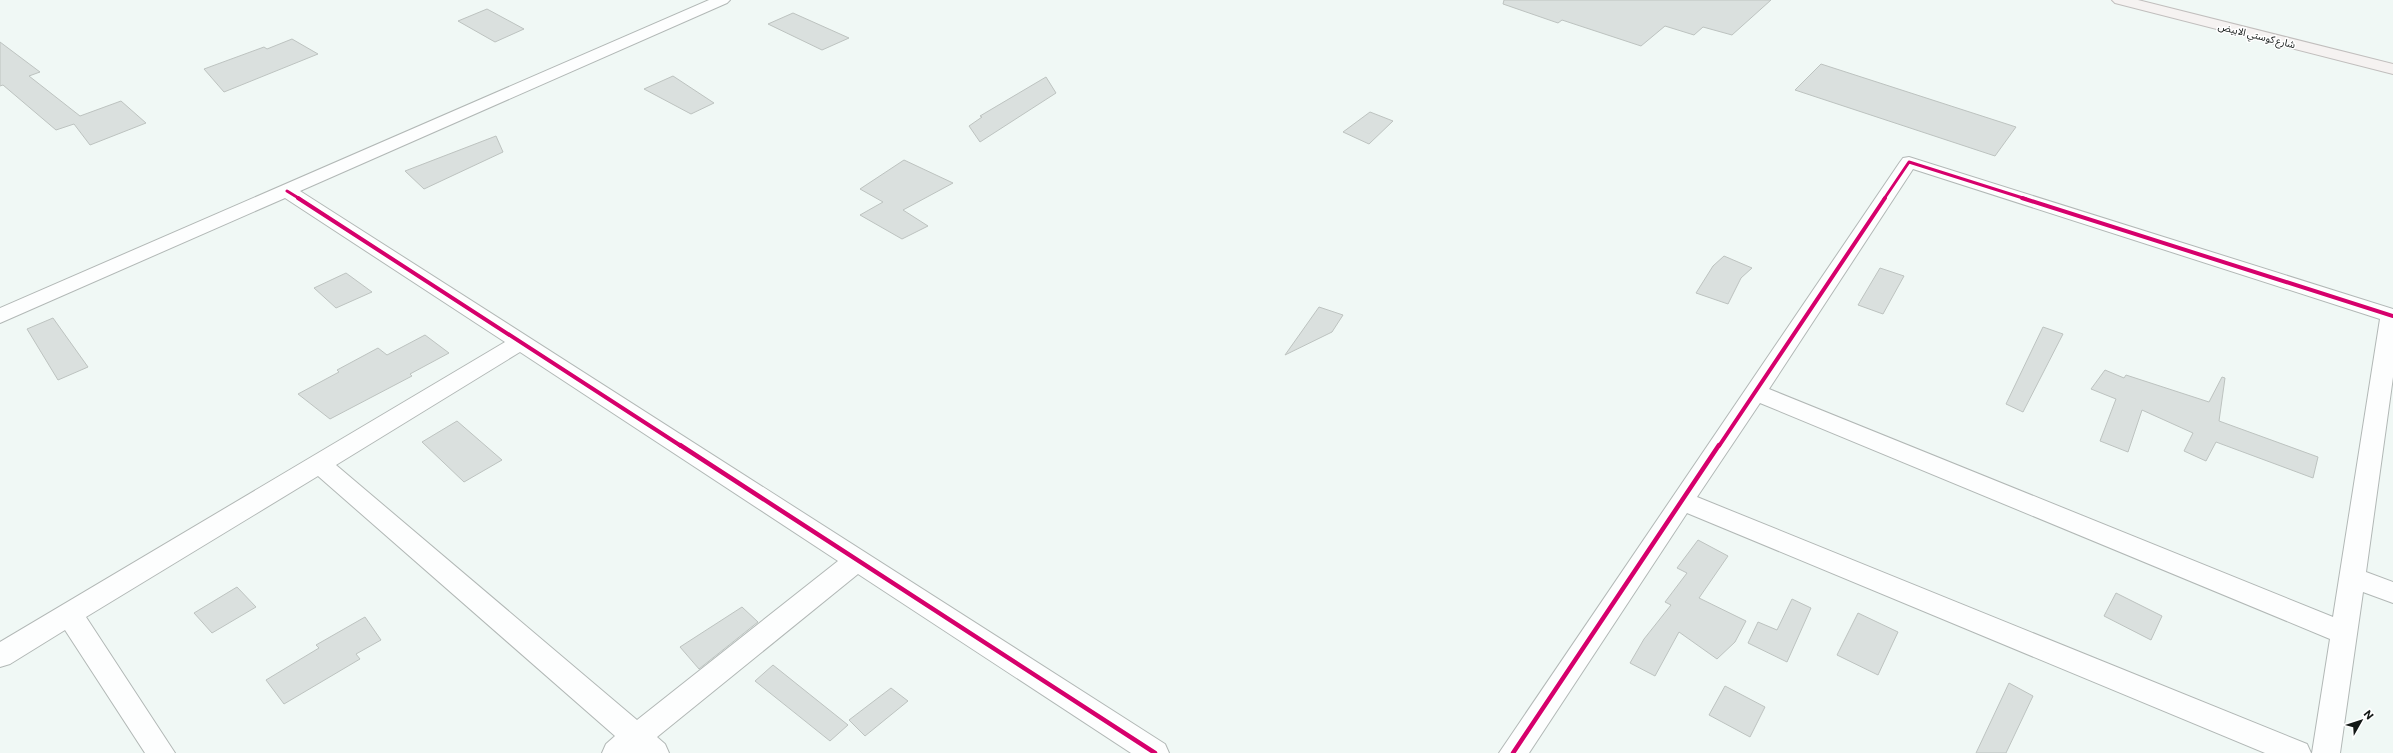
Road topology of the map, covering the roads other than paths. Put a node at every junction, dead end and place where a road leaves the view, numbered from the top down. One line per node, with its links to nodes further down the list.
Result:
1 (722, 0): 4 (street)
2 (2120, 0): 3 (highway, شارع كوستي الابيض)
3 (2393, 69)
4 (287, 191): 5 (street); 7 (street)
5 (0, 316)
6 (2392, 316): 8 (street); 9 (street)
7 (521, 342): 10 (street); 12 (street)
8 (1755, 392): 11 (street); 16 (street)
9 (2384, 423): 13 (street)
10 (320, 464): 15 (street); 18 (street)
11 (1682, 501): 22 (street); 23 (street)
12 (857, 560): 18 (street); 19 (street)
13 (2352, 577): 14 (street); 16 (street)
14 (2393, 593)
15 (69, 614): 17 (street); 20 (street)
16 (2343, 633): 24 (street)
17 (0, 656)
18 (646, 745): 21 (street)
19 (1152, 752)
20 (161, 753)
21 (616, 753)
22 (1513, 753)
23 (2297, 753)
24 (2326, 753)

